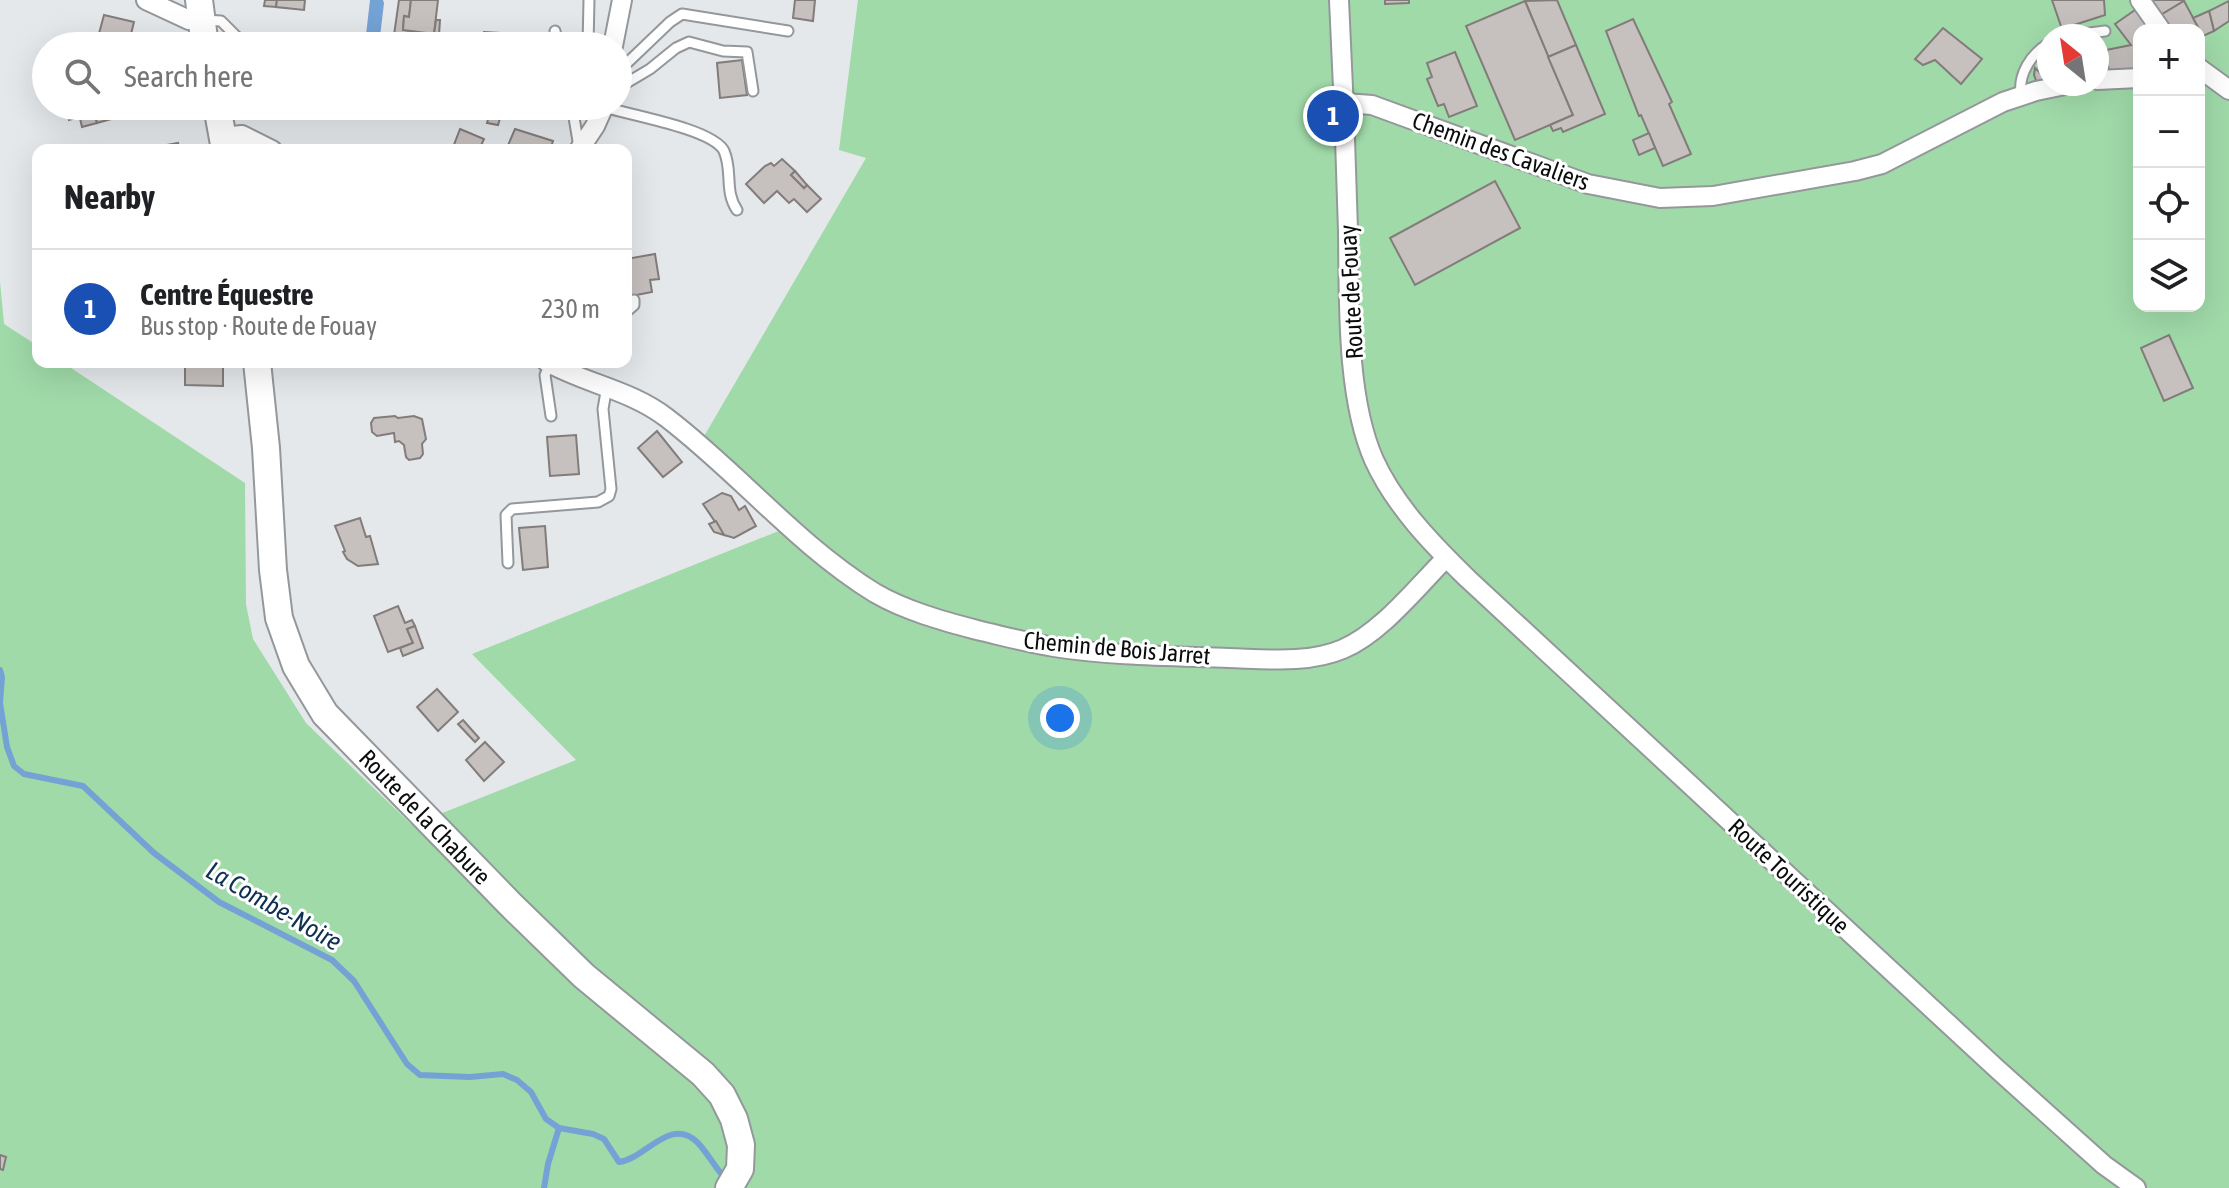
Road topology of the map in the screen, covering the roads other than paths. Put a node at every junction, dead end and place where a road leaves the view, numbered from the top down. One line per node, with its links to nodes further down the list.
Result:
1 (146, 0): 6 (street)
2 (589, 0): 11 (lane)
3 (622, 0): 12 (street)
4 (1339, 0): 23 (street, Route de Fouay)
5 (2140, 0): 7 (street)
6 (200, 10): 9 (main road); 10 (lane)
7 (2157, 24)
8 (788, 31): 14 (lane)
9 (203, 32)
10 (232, 32)
11 (588, 32)
12 (616, 32)
13 (2037, 52): 22 (lane)
14 (632, 58)
15 (2205, 77): 19 (street)
16 (2133, 78): 17 (street)
17 (2109, 79)
18 (632, 80): 20 (lane)
19 (2229, 90)
20 (753, 91)
21 (2037, 91): 22 (street, Chemin des Cavaliers)
22 (2021, 95): 23 (street, Chemin des Cavaliers)
23 (1345, 103): 40 (street, Route de Fouay)
24 (632, 116): 32 (lane)
25 (220, 120): 28 (main road)
26 (574, 120): 30 (lane)
27 (594, 120): 31 (street)
28 (224, 143): 29 (street)
29 (260, 144)
30 (578, 144)
31 (582, 144)
32 (737, 210)
33 (634, 300): 34 (lane)
34 (632, 307)
35 (257, 368): 43 (main road, Route de la Chabure)
36 (547, 368): 39 (lane)
37 (561, 368): 38 (street, Chemin de Bois Jarret)
38 (607, 386): 40 (street, Chemin de Bois Jarret); 41 (lane)
39 (551, 416)
40 (1446, 558): 42 (street, Route Touristique)
41 (508, 563)
42 (2126, 1185)
43 (729, 1188)

